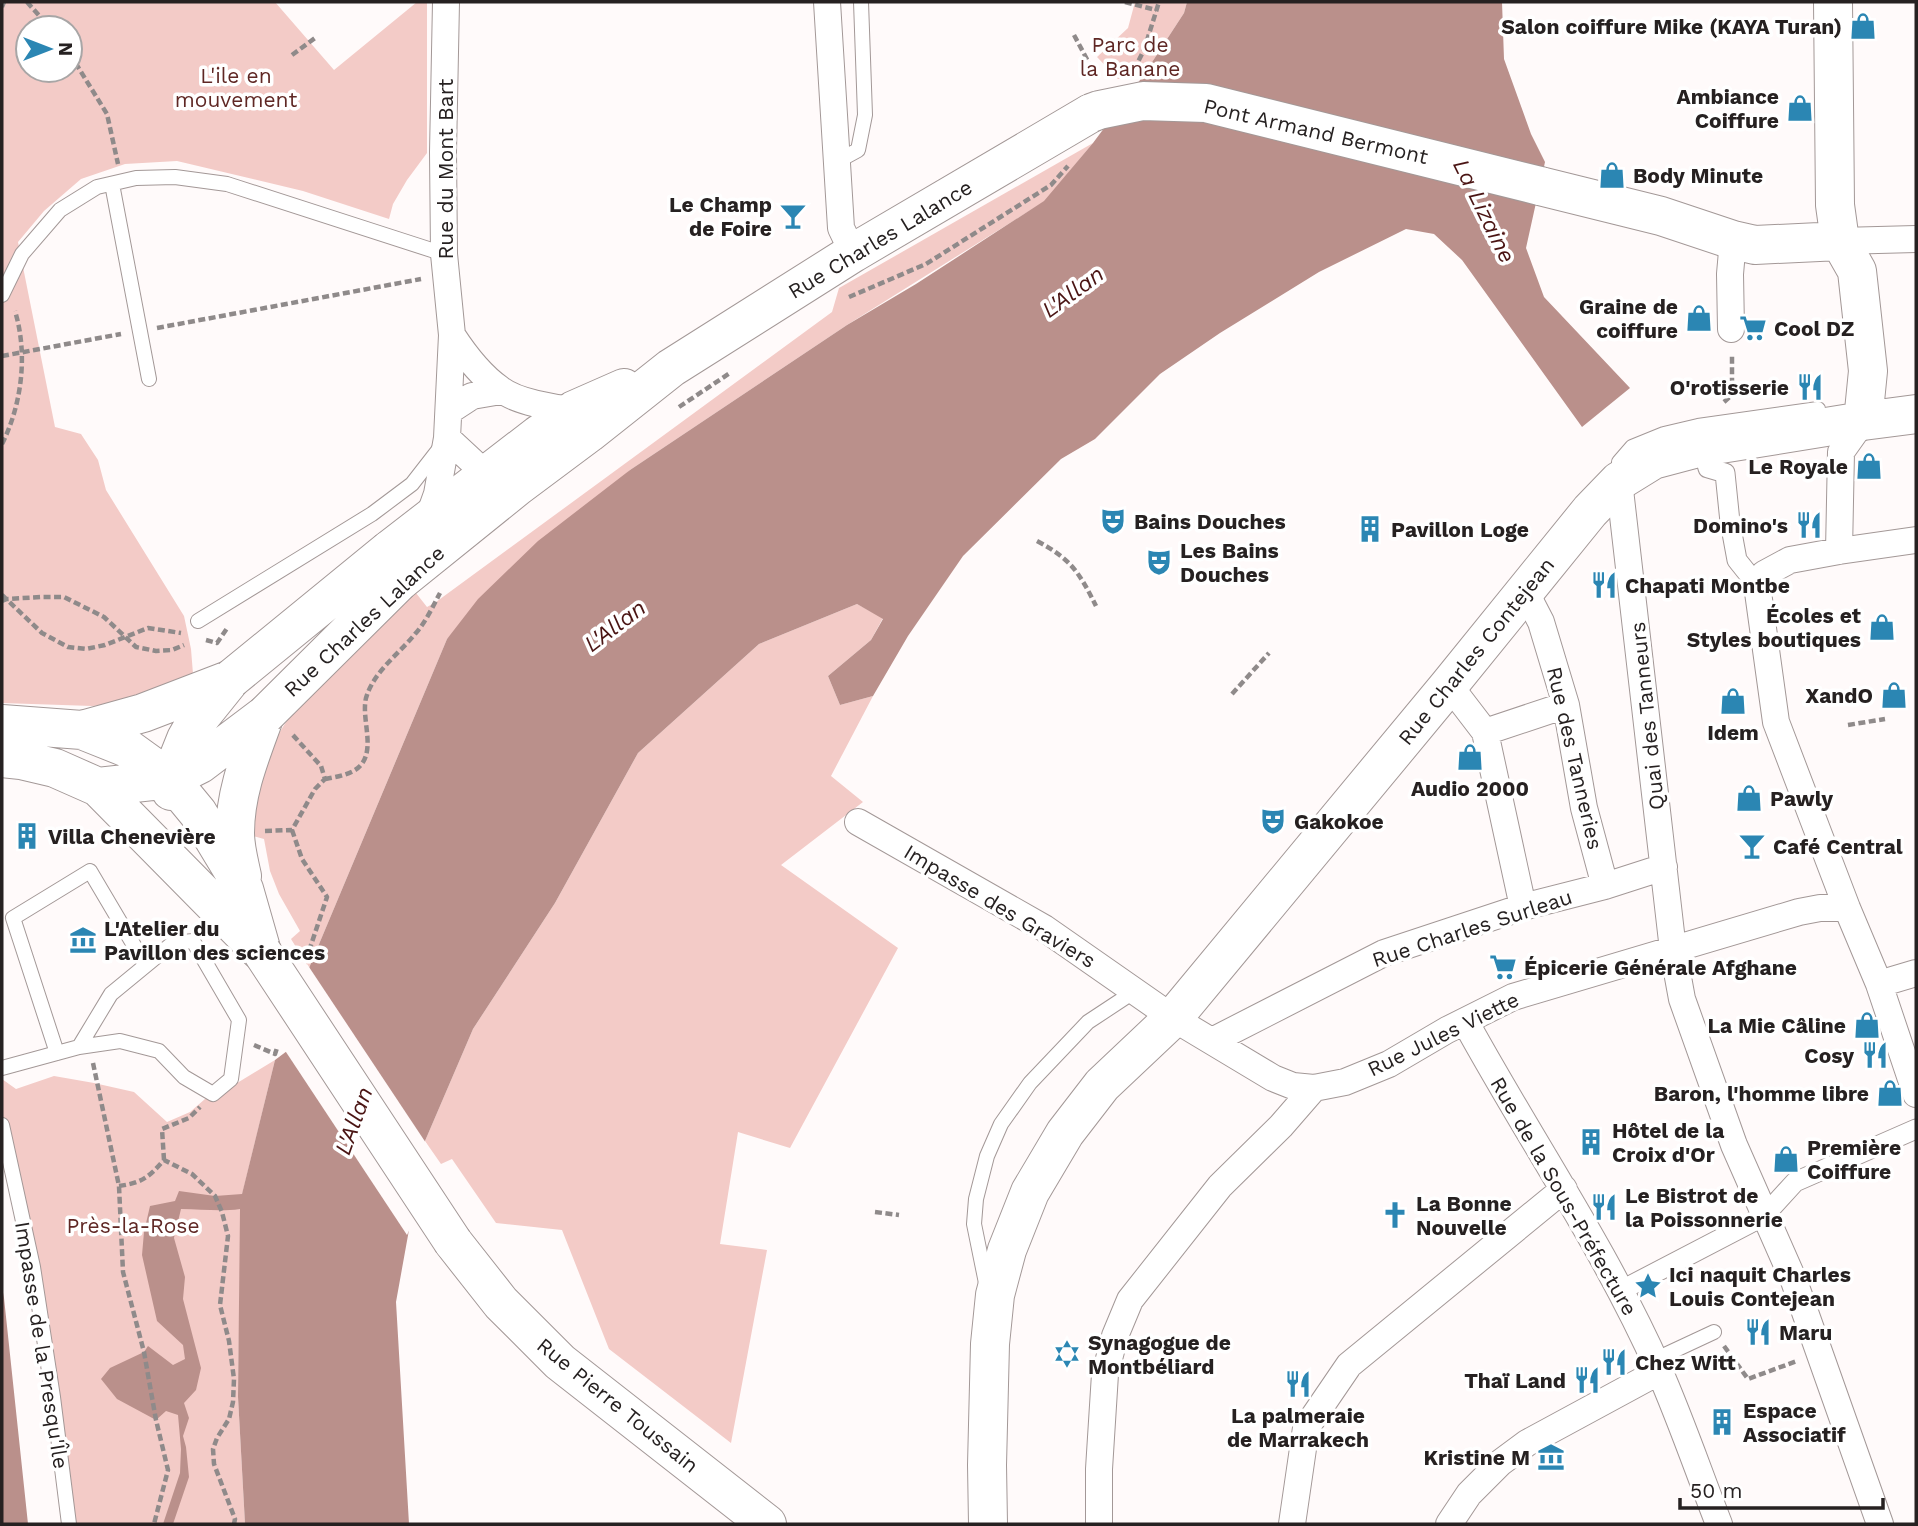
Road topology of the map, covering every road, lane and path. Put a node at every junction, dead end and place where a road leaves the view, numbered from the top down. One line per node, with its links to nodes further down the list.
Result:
1 (4, 2): 7 (path)
2 (446, 2): 20 (street, Rue du Mont Bart)
3 (827, 2): 14 (street)
4 (861, 2): 14 (lane)
5 (1125, 2): 8 (path)
6 (1832, 2): 18 (main road)
7 (2, 7)
8 (1156, 10)
9 (1074, 35): 13 (path)
10 (315, 38): 11 (path)
11 (292, 55)
12 (84, 77): 15 (path)
13 (1095, 98): 17 (main road, Pont Armand Bermont, bridge); 19 (main road, Rue Charles Lalance)
14 (836, 162): 19 (street)
15 (116, 183): 20 (lane); 21 (lane); 23 (lane)
16 (1916, 239): 18 (street)
17 (1732, 240): 18 (main road); 22 (street)
18 (1840, 242): 30 (main road)
19 (853, 253): 27 (main road, Rue Charles Lalance)
20 (445, 264): 23 (path); 24 (street, Rue du Mont Bart)
21 (4, 290): 25 (path)
22 (1731, 329): 34 (path)
23 (140, 331): 25 (path); 28 (lane)
24 (452, 335): 29 (street, Rue du Mont Bart); 32 (street, Rue du Mont Bart)
25 (22, 352): 26 (path); 36 (path)
26 (2, 356)
27 (671, 368): 31 (main road, Rue Charles Lalance); 37 (main road, Rue Charles Lalance)
28 (149, 379)
29 (513, 395): 31 (street, Rue du Mont Bart); 32 (street, Rue du Mont Bart); 37 (street, Rue du Mont Bart)
30 (1859, 407): 33 (main road, Rue Charles Contejean); 34 (main road, Rue Charles Contejean); 42 (street)
31 (574, 410): 37 (main road, Rue Charles Lalance)
32 (449, 411): 35 (street, Rue du Mont Bart)
33 (1916, 414)
34 (1700, 436): 38 (main road, Rue Charles Contejean); 45 (street)
35 (447, 438): 37 (street); 39 (street, Rue du Mont Bart); 49 (lane)
36 (2, 444)
37 (521, 466): 39 (main road, Rue Charles Lalance); 43 (main road, Rue Charles Lalance)
38 (1619, 481): 46 (main road, Rue Charles Contejean); 69 (street, Quai des Tanneurs)
39 (428, 519): 43 (main road, Rue Charles Lalance)
40 (1916, 540): 42 (street)
41 (1037, 541): 48 (path)
42 (1839, 551): 45 (street)
43 (395, 566): 52 (main road, Rue Charles Lalance, bridge); 58 (main road, Rue Charles Lalance, bridge)
44 (449, 585): 64 (path)
45 (1757, 585): 74 (street)
46 (1525, 591): 53 (main road, Rue Charles Contejean); 55 (street, Rue des Tanneries)
47 (3, 598): 50 (path)
48 (1096, 606)
49 (198, 621)
50 (184, 645)
51 (1269, 653): 54 (path)
52 (231, 679): 60 (main road, Rue Charles Lalance); 63 (main road)
53 (1449, 685): 61 (street); 82 (main road, Rue Charles Contejean)
54 (1232, 694)
55 (1566, 705): 61 (street); 71 (street, Rue des Tanneries)
56 (1885, 719): 59 (path)
57 (2, 724): 60 (main road)
58 (278, 724): 63 (main road); 64 (path); 72 (main road, Rue Charles Lalance)
59 (1848, 724)
60 (82, 730): 63 (main road)
61 (1485, 732): 73 (street)
62 (2, 758): 65 (main road)
63 (170, 779): 65 (main road); 70 (main road); 72 (main road)
64 (325, 779): 67 (path)
65 (97, 787): 70 (main road)
66 (858, 822): 81 (street, Impasse des Graviers)
67 (292, 830): 68 (path); 77 (path)
68 (258, 832)
69 (1664, 867): 71 (street, Rue Charles Surleau); 75 (street, Quai des Tanneurs)
70 (192, 883): 76 (main road)
71 (1605, 887): 73 (street, Rue Charles Surleau)
72 (244, 889): 76 (main road)
73 (1522, 907): 85 (street, Rue Charles Surleau)
74 (1847, 908): 75 (street, Rue Jules Viette); 80 (street)
75 (1673, 950): 83 (street, Rue Jules Viette); 100 (street, Quai des Tanneurs)
76 (262, 952): 110 (main road, Rue Pierre Toussain, bridge)
77 (307, 957)
78 (145, 964): 86 (lane); 88 (lane); 91 (lane)
79 (1916, 973): 80 (street)
80 (1879, 984): 92 (street)
81 (1135, 991): 82 (street, Impasse des Graviers); 102 (lane)
82 (1173, 1018): 85 (street, Rue Jules Viette); 102 (main road, Rue Charles Contejean)
83 (1465, 1021): 90 (street, Rue Jules Viette); 97 (street, Rue de la Sous-Préfecture)
84 (244, 1041): 87 (path)
85 (1212, 1041): 90 (street, Rue Jules Viette)
86 (84, 1046): 88 (lane); 91 (lane); 96 (path)
87 (277, 1048)
88 (57, 1053): 89 (lane)
89 (2, 1068)
90 (1314, 1088): 113 (street)
91 (212, 1094): 95 (path)
92 (1916, 1094)
93 (2, 1125): 107 (lane, Impasse de la Presqu'Île)
94 (1916, 1129): 100 (street)
95 (164, 1160): 96 (path); 109 (path)
96 (119, 1185): 108 (path)
97 (1564, 1189): 101 (street, Rue de la Sous-Préfecture); 114 (street)
98 (875, 1212): 99 (path)
99 (899, 1215)
100 (1764, 1216): 101 (street); 105 (street, Quai des Tanneurs)
101 (1620, 1291): 104 (street, Rue de la Sous-Préfecture)
102 (993, 1317): 106 (main road, Rue Charles Contejean)
103 (1714, 1332): 104 (lane); 105 (path)
104 (1657, 1366): 115 (street); 116 (street, Rue de la Sous-Préfecture)
105 (1827, 1370): 117 (street, Quai des Tanneurs)
106 (987, 1465): 111 (main road); 112 (main road)
107 (69, 1524)
108 (154, 1524)
109 (234, 1524)
110 (767, 1524)
111 (972, 1524)
112 (988, 1524)
113 (1099, 1524)
114 (1292, 1524)
115 (1450, 1524)
116 (1719, 1524)
117 (1880, 1524)

